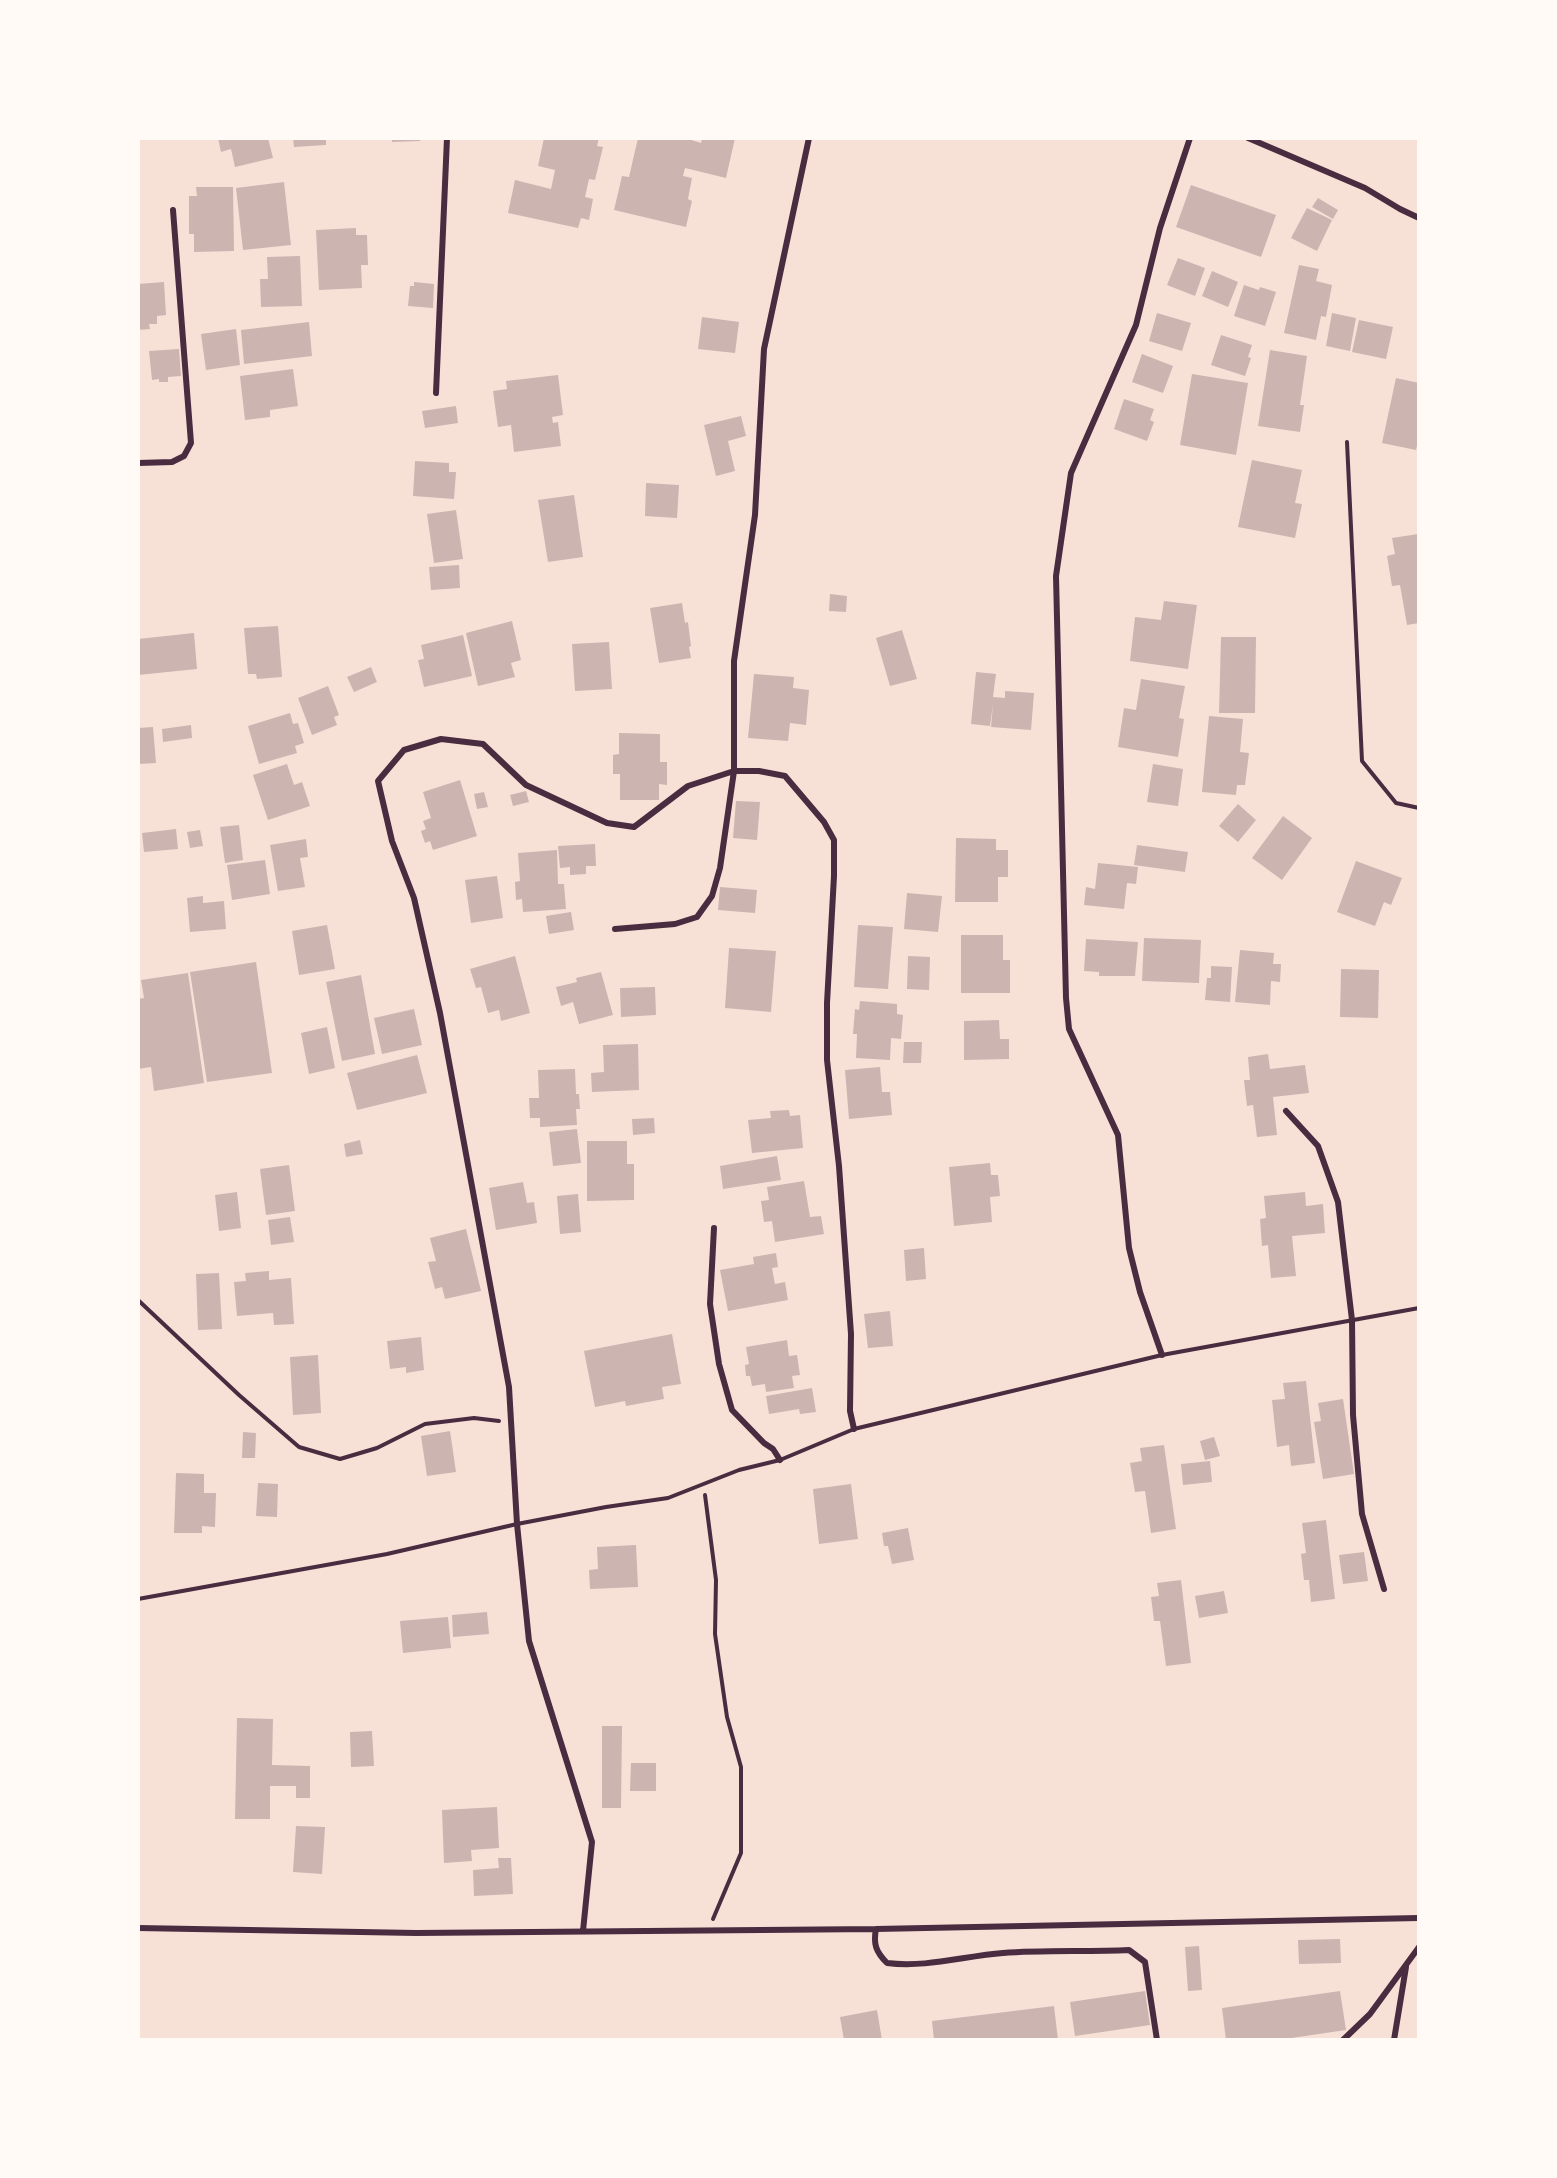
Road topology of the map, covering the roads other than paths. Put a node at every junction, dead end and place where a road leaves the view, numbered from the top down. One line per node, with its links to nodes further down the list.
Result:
1 (447, 138): 7 (street)
2 (809, 138): 10 (street)
3 (1190, 138): 17 (street)
4 (1248, 138): 6 (street)
5 (173, 210): 9 (street)
6 (1419, 218)
7 (436, 393)
8 (1347, 442): 11 (lane)
9 (138, 463)
10 (734, 771): 12 (street); 18 (street); 20 (street)
11 (1419, 808)
12 (615, 929)
13 (1286, 1111): 16 (street)
14 (714, 1228): 19 (street)
15 (1419, 1308): 16 (lane)
16 (1352, 1320): 17 (lane); 21 (street)
17 (1162, 1355): 18 (lane)
18 (854, 1429): 19 (lane)
19 (780, 1460): 20 (lane)
20 (517, 1524): 22 (lane); 26 (street)
21 (1384, 1589)
22 (138, 1599)
23 (1419, 1918): 25 (street)
24 (138, 1928): 26 (street)
25 (876, 1929): 26 (street); 29 (street)
26 (583, 1930)
27 (1419, 1947): 28 (street)
28 (1407, 1964): 30 (street); 31 (street)
29 (1157, 2040)
30 (1343, 2040)
31 (1394, 2040)

